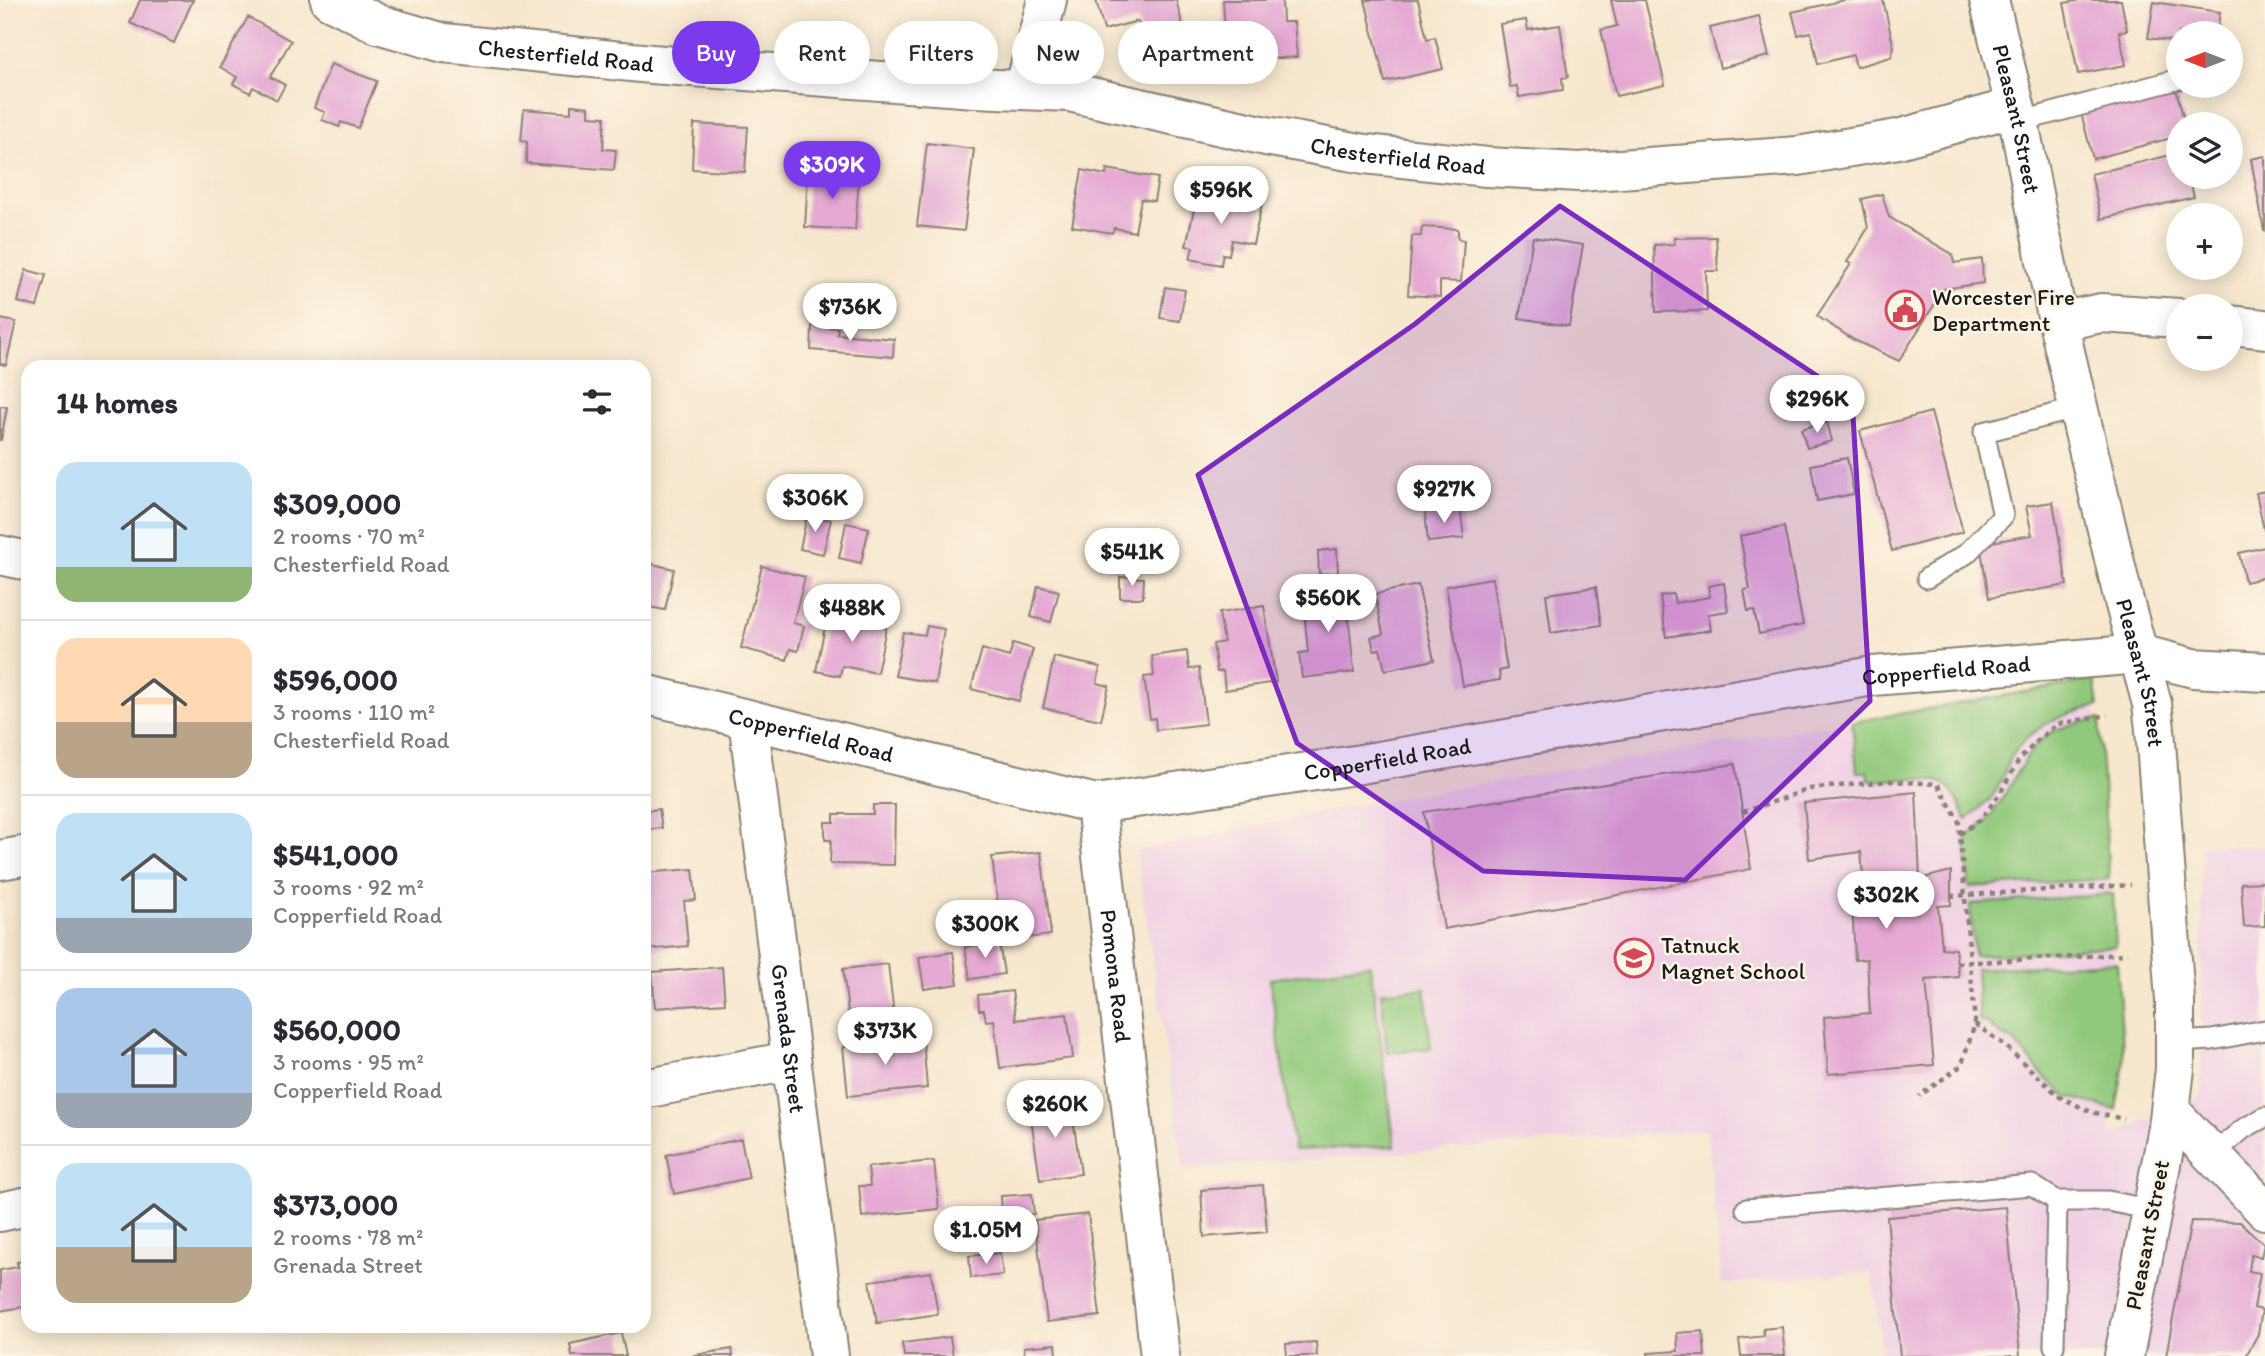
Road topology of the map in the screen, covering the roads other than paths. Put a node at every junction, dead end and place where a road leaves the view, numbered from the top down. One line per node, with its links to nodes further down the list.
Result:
1 (330, 0): 5 (street, Chesterfield Road)
2 (1047, 0): 5 (street)
3 (1989, 0): 6 (street, Pleasant Street)
4 (2166, 82): 6 (lane)
5 (1024, 90): 6 (street, Chesterfield Road)
6 (2017, 115): 8 (street, Pleasant Street)
7 (2166, 317): 8 (street)
8 (2058, 322): 11 (street, Pleasant Street)
9 (2243, 327): 10 (street)
10 (2265, 330)
11 (2079, 408): 14 (lane); 15 (street, Pleasant Street)
12 (0, 555): 13 (street)
13 (21, 560)
14 (1927, 578)
15 (2140, 654): 16 (street, Copperfield Road); 19 (street, Copperfield Road); 23 (street, Pleasant Street)
16 (2265, 672)
17 (651, 696): 18 (street, Copperfield Road)
18 (748, 719): 19 (street, Copperfield Road); 24 (street, Grenada Street)
19 (1096, 804): 37 (street, Pomona Road)
20 (21, 856): 21 (street)
21 (0, 860)
22 (2265, 1030): 23 (lane)
23 (2175, 1042): 26 (street, Pleasant Street)
24 (790, 1061): 25 (street); 36 (street, Grenada Street)
25 (651, 1087)
26 (2171, 1112): 28 (street); 32 (street, Pleasant Street)
27 (2265, 1116): 28 (lane)
28 (2212, 1156): 33 (street)
29 (2057, 1201): 31 (lane); 32 (lane); 35 (lane)
30 (21, 1208): 34 (street)
31 (1746, 1209)
32 (2152, 1210): 38 (street, Pleasant Street)
33 (2265, 1210)
34 (0, 1212)
35 (2054, 1346)
36 (829, 1356)
37 (1160, 1356)
38 (2124, 1356)

